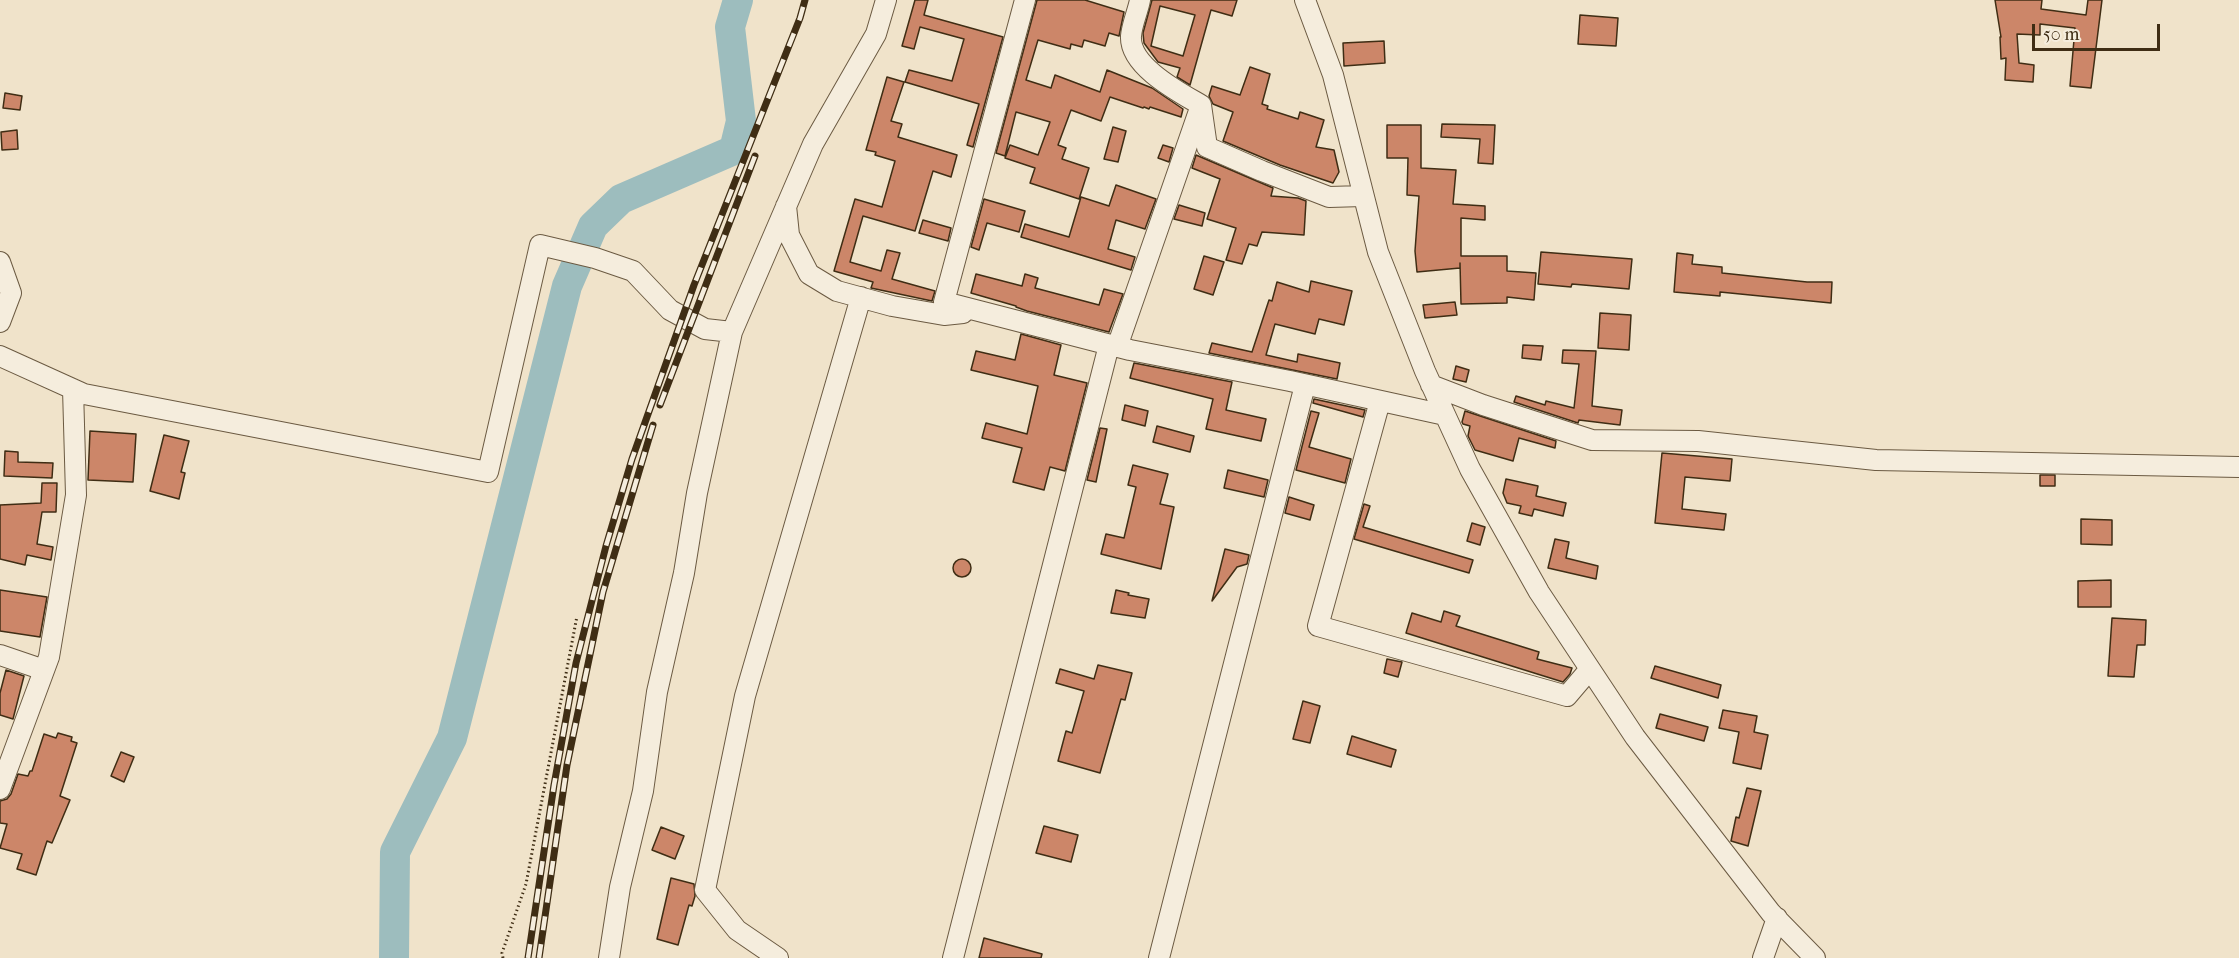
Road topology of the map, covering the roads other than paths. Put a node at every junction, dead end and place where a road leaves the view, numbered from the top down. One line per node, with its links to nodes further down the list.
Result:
1 (886, 0): 7 (street)
2 (1025, 0): 10 (street)
3 (1140, 0): 5 (street)
4 (1305, 0): 6 (street)
5 (1201, 105): 6 (street); 13 (street)
6 (1364, 196): 16 (street)
7 (786, 206): 9 (street); 12 (street)
8 (0, 262): 11 (street)
9 (861, 297): 10 (street); 27 (street)
10 (981, 311): 13 (street)
11 (0, 322)
12 (732, 332): 17 (street); 26 (street)
13 (1114, 346): 15 (street); 28 (street)
14 (0, 356): 17 (street)
15 (1305, 384): 18 (street); 29 (street)
16 (1431, 385): 19 (street); 20 (street)
17 (73, 389): 23 (street)
18 (1380, 401): 19 (street); 22 (street)
19 (1445, 415): 22 (street)
20 (2239, 467)
21 (0, 655): 23 (street)
22 (1590, 669): 25 (street)
23 (44, 670): 24 (street)
24 (0, 789)
25 (1777, 918): 30 (street); 31 (street)
26 (609, 958)
27 (778, 958)
28 (953, 958)
29 (1159, 958)
30 (1763, 958)
31 (1815, 958)

